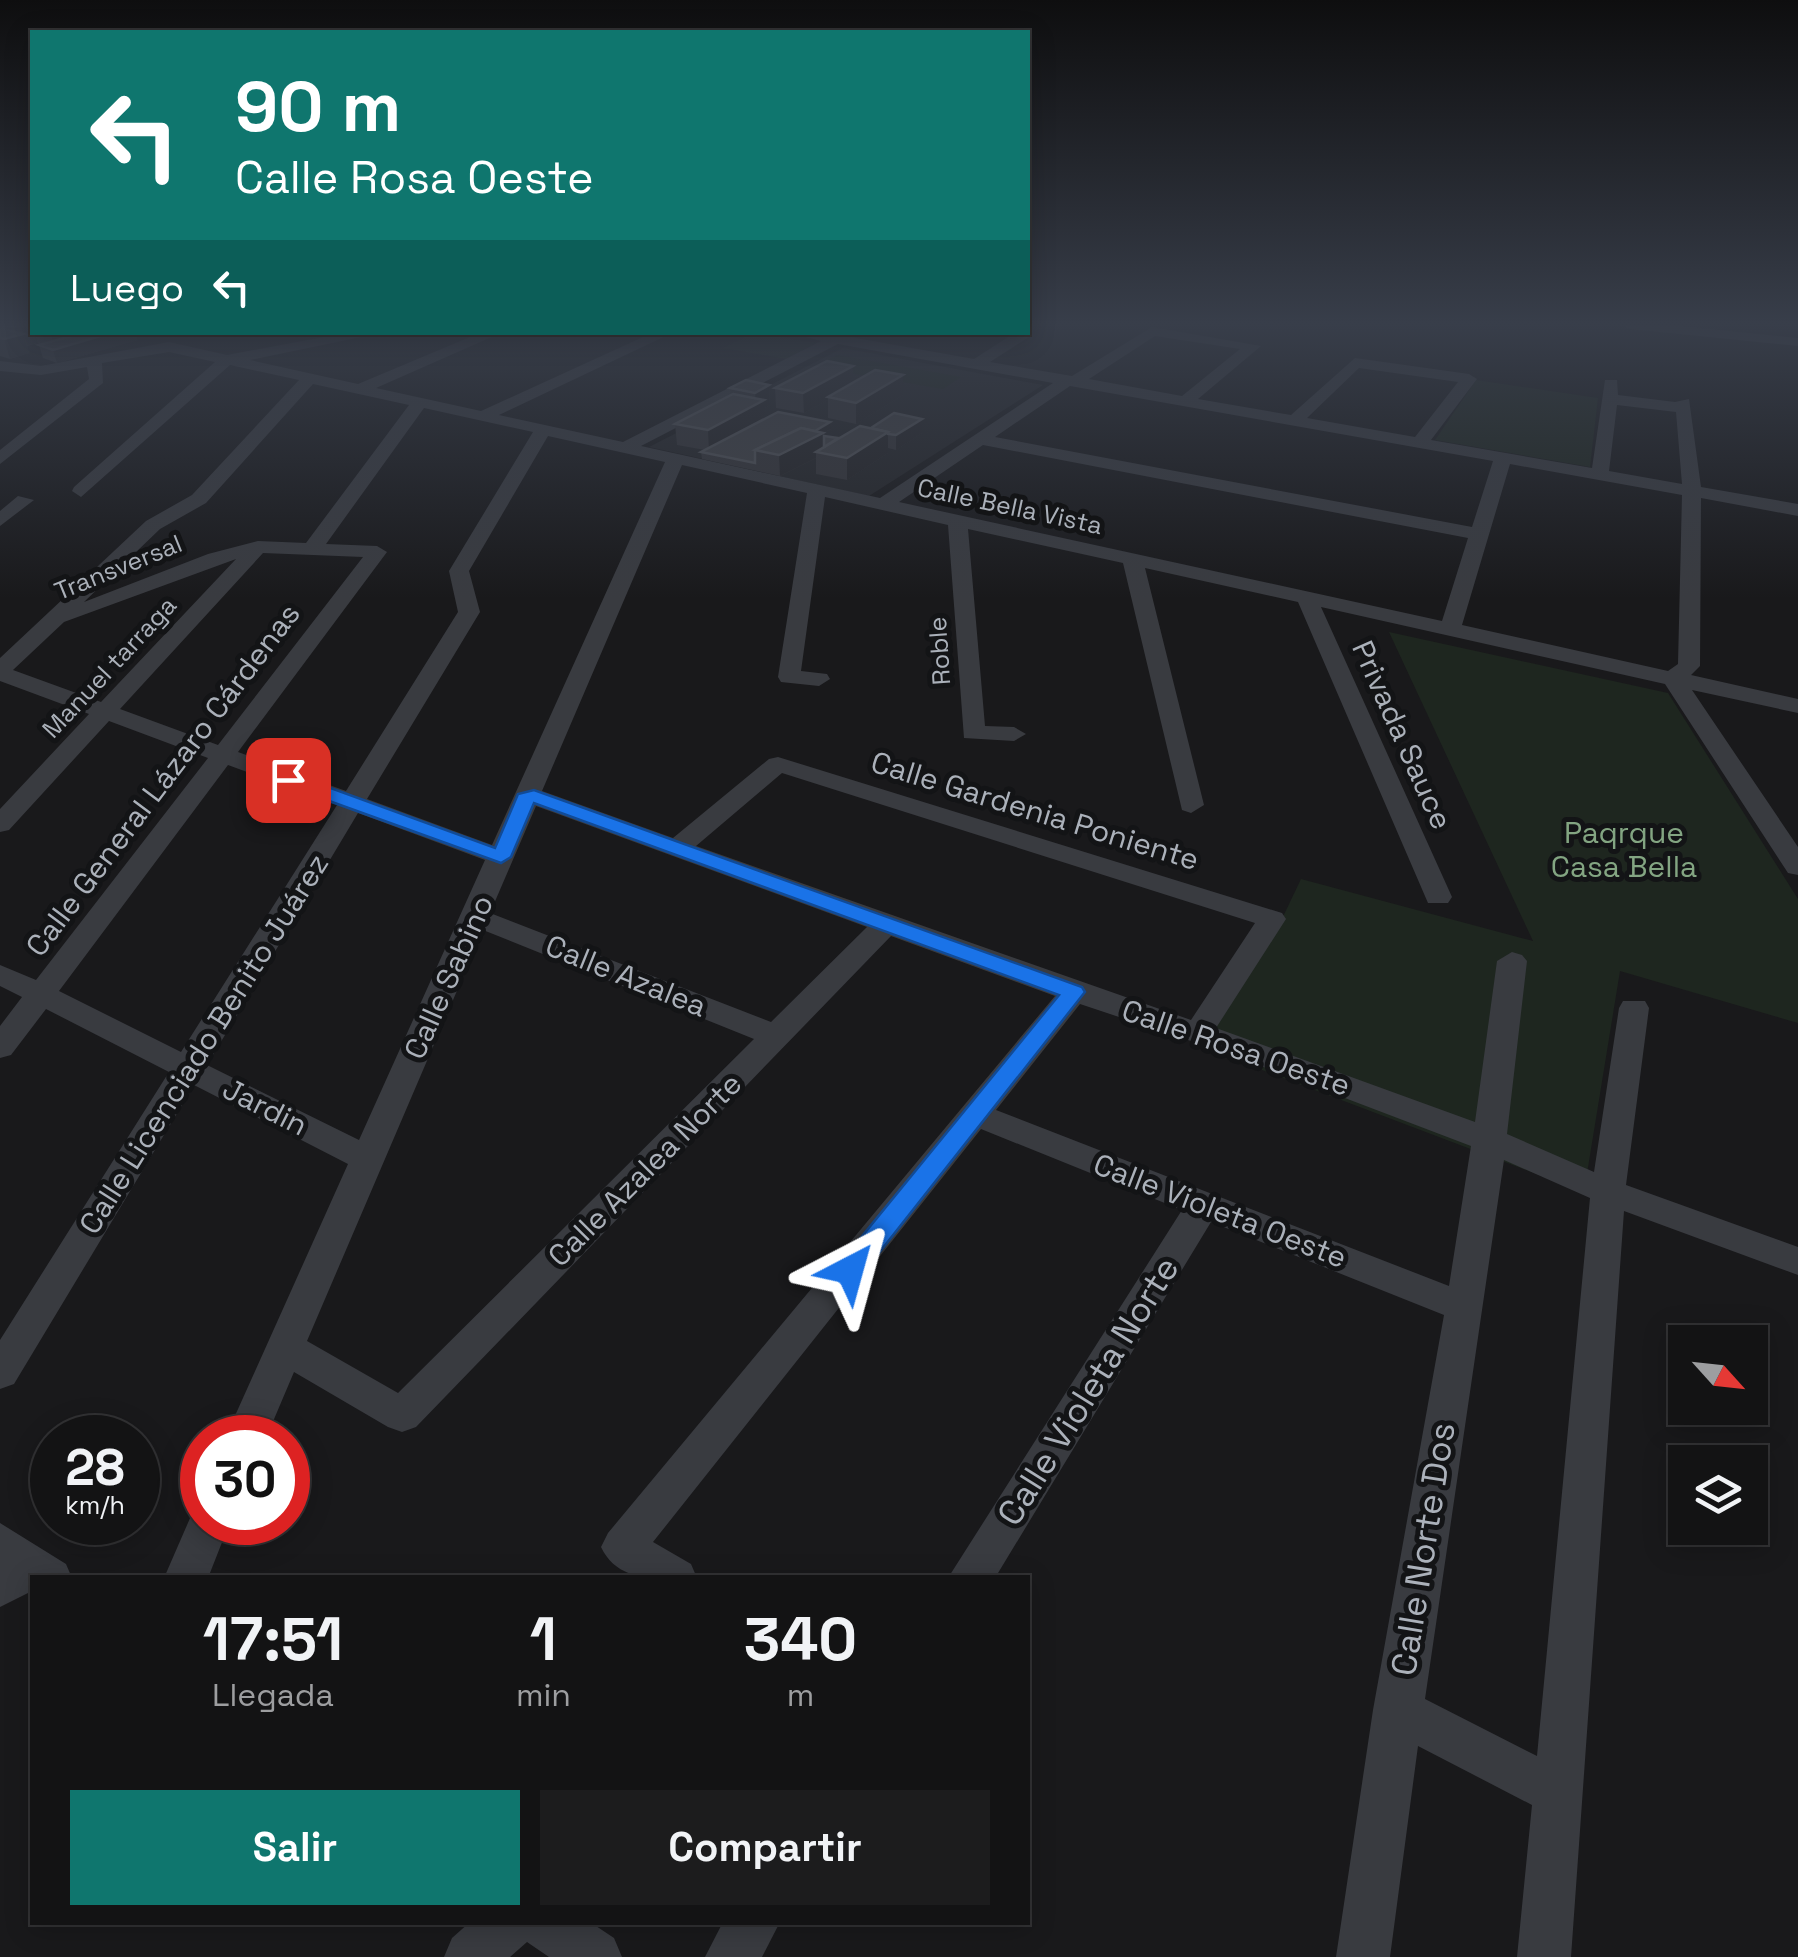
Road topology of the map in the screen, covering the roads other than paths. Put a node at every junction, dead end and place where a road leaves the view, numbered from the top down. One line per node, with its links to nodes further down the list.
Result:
1 (53, 416): 20 (street)
2 (164, 416): 24 (street)
3 (274, 416): 37 (street)
4 (409, 416): 33 (street)
5 (479, 416): 13 (street, Calle Bella Vista)
6 (684, 416): 18 (street)
7 (1016, 416): 16 (street)
8 (1267, 416): 14 (street)
9 (1299, 416): 14 (street)
10 (1440, 416): 17 (street)
11 (1607, 416): 22 (street)
12 (1684, 416): 23 (street)
13 (482, 417): 15 (street, Calle Bella Vista)
14 (1294, 421): 17 (street)
15 (542, 431): 18 (street, Calle Bella Vista); 48 (street, Calle Licenciado Benito Juárez)
16 (980, 439): 27 (street); 31 (street)
17 (1419, 443): 19 (street)
18 (622, 448): 21 (street, Calle Bella Vista)
19 (1504, 458): 22 (street); 31 (street)
20 (0, 459)
21 (674, 460): 25 (street, Calle Bella Vista); 47 (street, Calle Sabino)
22 (1600, 474): 23 (street)
23 (1694, 490): 28 (street); 41 (street)
24 (81, 491)
25 (816, 492): 27 (street, Calle Bella Vista); 42 (street)
26 (25, 500): 29 (street)
27 (880, 506): 30 (street, Calle Bella Vista)
28 (1798, 510)
29 (0, 520)
30 (958, 524): 35 (street, Calle Bella Vista); 45 (street, Roble)
31 (1480, 534): 38 (street)
32 (258, 547): 33 (street, Transversal); 37 (street, Transversal); 44 (street, Manuel tarraga)
33 (312, 550): 34 (street, Transversal)
34 (376, 552): 46 (street, Calle General Lázaro Cárdenas)
35 (1134, 561): 36 (street, Calle Bella Vista); 49 (street)
36 (1307, 599): 38 (street, Calle Bella Vista); 54 (street, Privada Sauce)
37 (50, 624): 39 (street, Transversal); 40 (street)
38 (1449, 632): 41 (street, Calle Bella Vista)
39 (0, 644)
40 (0, 672): 44 (street)
41 (1673, 678): 43 (street, Calle Bella Vista); 53 (street)
42 (819, 679)
43 (1798, 706)
44 (102, 713): 46 (street); 50 (street, Manuel tarraga)
45 (1014, 734)
46 (224, 756): 48 (street); 60 (street, Calle General Lázaro Cárdenas)
47 (528, 794): 51 (street, Calle Rosa Oeste); 52 (street, Calle Sabino)
48 (353, 803): 52 (street); 65 (street, Calle Licenciado Benito Juárez)
49 (1191, 805)
50 (0, 824)
51 (676, 848): 56 (street, Calle Rosa Oeste); 62 (street, Calle Gardenia Poniente)
52 (501, 857): 55 (street, Calle Sabino)
53 (1798, 866)
54 (1438, 897)
55 (475, 917): 63 (street, Calle Azalea); 68 (street, Calle Sabino)
56 (888, 923): 59 (street, Calle Rosa Oeste); 63 (street, Calle Azalea Norte)
57 (1512, 961): 67 (street, Calle Norte Dos)
58 (0, 974): 60 (street, Jardin)
59 (1074, 992): 62 (street, Calle Rosa Oeste); 66 (street)
60 (41, 994): 64 (street, Calle General Lázaro Cárdenas); 65 (street, Jardin)
61 (1634, 1008): 69 (street)
62 (1196, 1034): 67 (street, Calle Rosa Oeste)
63 (778, 1036): 73 (street, Calle Azalea Norte)
64 (0, 1048)
65 (190, 1068): 68 (street, Jardin); 74 (street, Calle Licenciado Benito Juárez)
66 (977, 1116): 70 (street, Calle Violeta Oeste); 78 (street)
67 (1492, 1142): 69 (street, Calle Rosa Oeste); 72 (street, Calle Norte Dos)
68 (369, 1160): 73 (street, Calle Sabino)
69 (1608, 1192): 71 (street); 81 (street)
70 (1204, 1204): 72 (street, Calle Violeta Oeste); 79 (street, Calle Violeta Norte)
71 (1798, 1260)
72 (1464, 1307): 80 (street, Calle Norte Dos)
73 (284, 1348): 75 (street, Calle Sabino)
74 (0, 1373)
75 (256, 1415)
76 (200, 1545): 77 (street)
77 (187, 1575)
78 (670, 1575)
79 (972, 1575)
80 (1397, 1710): 81 (street); 88 (street, Calle Norte Dos)
81 (1561, 1794): 89 (street)
82 (507, 1925): 85 (street)
83 (547, 1925): 86 (street)
84 (752, 1925): 87 (street)
85 (471, 1957)
86 (596, 1957)
87 (732, 1957)
88 (1363, 1957)
89 (1544, 1957)

